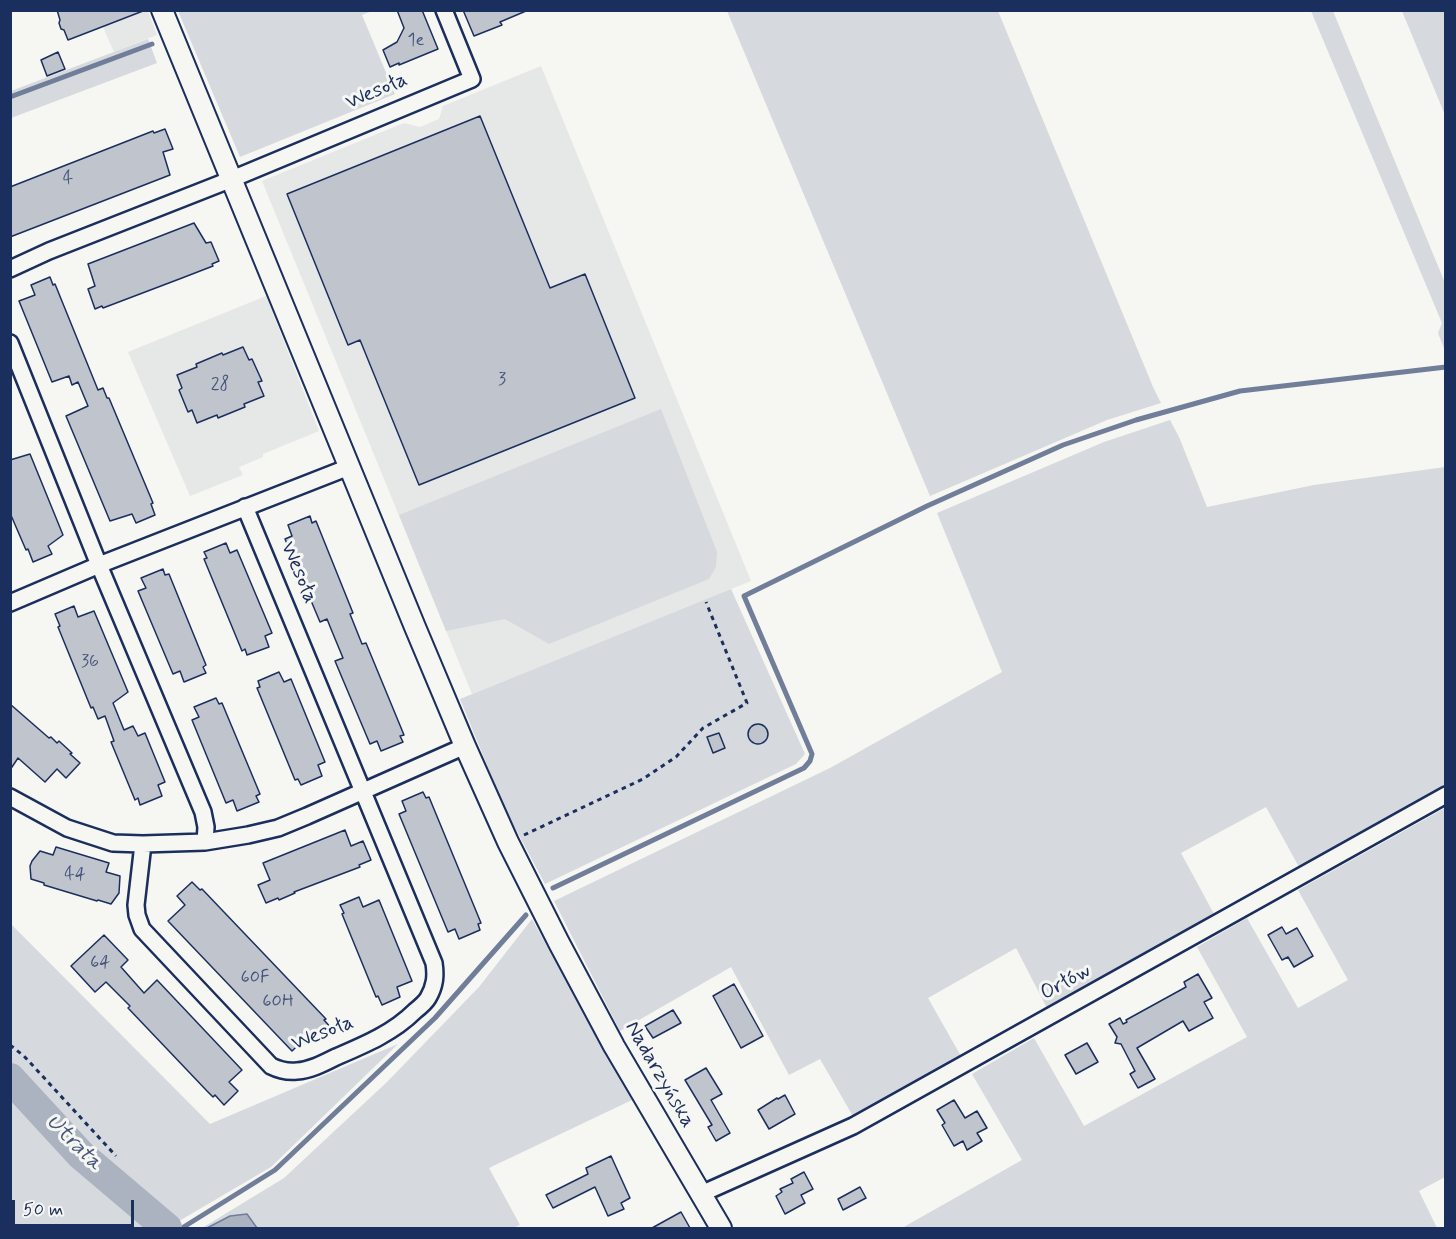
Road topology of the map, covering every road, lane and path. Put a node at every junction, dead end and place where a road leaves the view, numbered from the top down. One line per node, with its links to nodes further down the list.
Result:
1 (162, 10): 3 (street)
2 (444, 10): 3 (street, Wesoła)
3 (232, 179): 4 (street, Wesoła); 6 (street)
4 (10, 269)
5 (10, 343): 8 (street)
6 (349, 467): 7 (street); 11 (street)
7 (245, 507): 8 (street); 12 (street, Wesoła)
8 (99, 565): 10 (street); 15 (street)
9 (706, 602): 16 (path)
10 (10, 603)
11 (465, 746): 12 (street); 16 (street)
12 (363, 791): 15 (street); 17 (street, Wesoła)
13 (1446, 795): 20 (street, Orłów)
14 (10, 797): 17 (street)
15 (205, 842): 17 (street)
16 (508, 842): 20 (street, Nadarzyńska)
17 (143, 844)
18 (10, 1046): 19 (path)
19 (116, 1156)
20 (701, 1194): 21 (street, Nadarzyńska)
21 (721, 1228)

